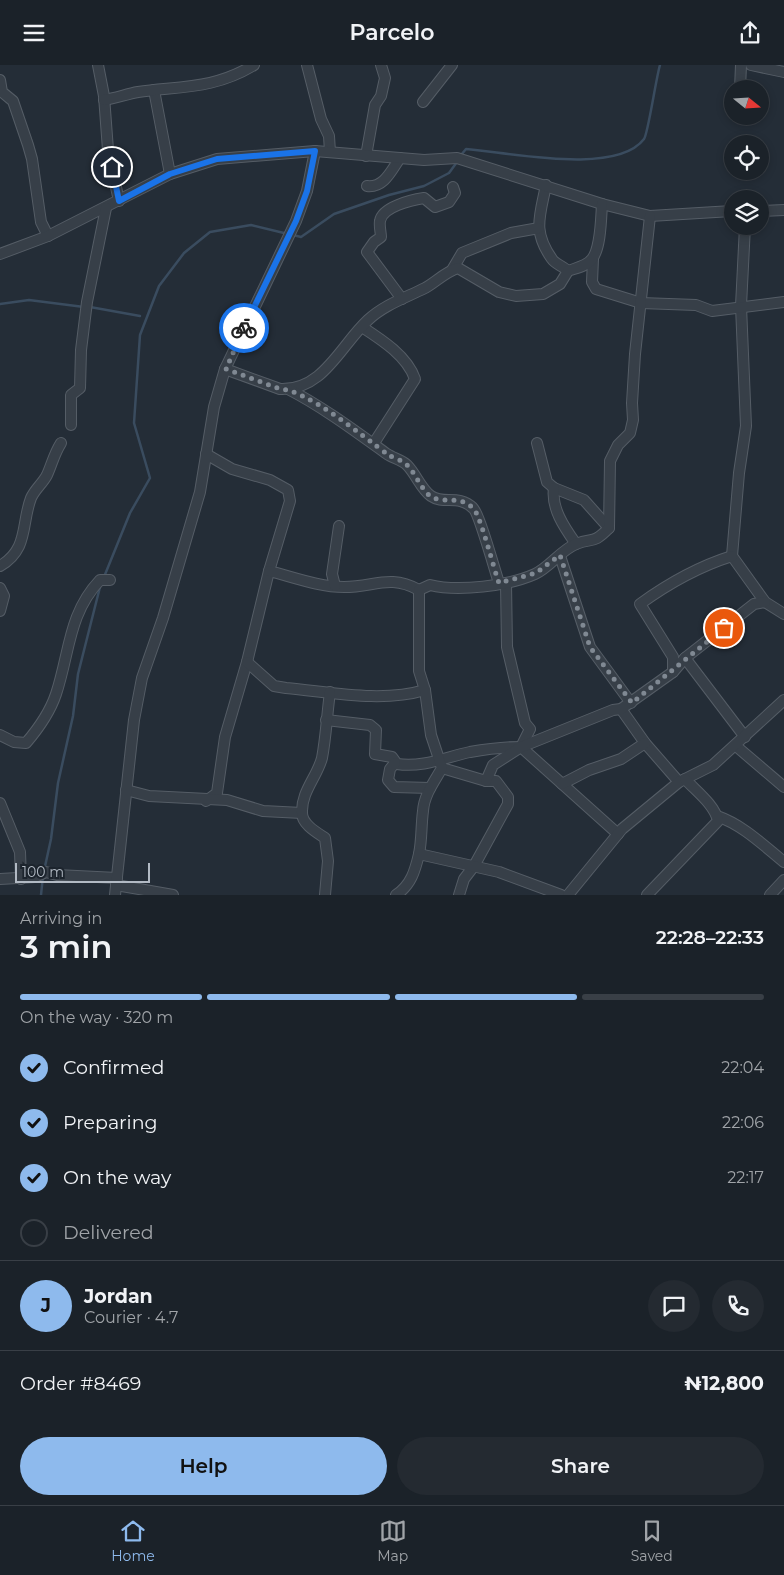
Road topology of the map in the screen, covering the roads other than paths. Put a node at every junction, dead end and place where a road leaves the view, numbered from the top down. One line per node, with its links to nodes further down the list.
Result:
1 (98, 65): 12 (street)
2 (254, 65): 11 (street)
3 (307, 65): 15 (street)
4 (381, 65): 16 (street)
5 (452, 65): 13 (street)
6 (741, 65): 10 (street)
7 (750, 65): 8 (street)
8 (784, 71)
9 (0, 80): 31 (street)
10 (740, 80)
11 (154, 90): 12 (street); 18 (street)
12 (104, 100): 22 (street)
13 (422, 103)
14 (315, 151): 15 (street); 18 (street); 41 (street)
15 (330, 152): 16 (street)
16 (366, 156): 17 (street)
17 (400, 158): 19 (street); 20 (street)
18 (170, 174): 22 (street)
19 (546, 185): 23 (street); 29 (street)
20 (367, 186)
21 (453, 187): 36 (street)
22 (119, 201): 24 (street)
23 (602, 204): 28 (street); 33 (street)
24 (106, 208): 31 (street); 43 (street)
25 (784, 210): 27 (street)
26 (724, 211): 28 (street)
27 (769, 211)
28 (650, 216): 38 (street)
29 (539, 228): 34 (street); 35 (street)
30 (745, 235): 39 (street)
31 (48, 236): 32 (street)
32 (0, 255)
33 (593, 259): 35 (street); 38 (street)
34 (452, 270): 35 (street); 36 (street)
35 (568, 271)
36 (402, 299): 40 (street)
37 (784, 302): 39 (street)
38 (641, 303): 39 (street); 50 (street)
39 (741, 306): 53 (street)
40 (362, 327): 42 (street); 45 (street)
41 (226, 369): 42 (street); 47 (street)
42 (288, 389): 45 (street)
43 (71, 425)
44 (61, 443): 54 (street)
45 (374, 443): 57 (street)
46 (537, 443): 48 (street)
47 (206, 454): 55 (street); 85 (street)
48 (554, 487): 50 (street); 51 (street)
49 (339, 526): 58 (street)
50 (609, 528): 51 (street)
51 (576, 544): 52 (street)
52 (560, 555): 57 (street); 70 (street)
53 (732, 555): 61 (street); 66 (street)
54 (0, 566)
55 (269, 571): 58 (street); 65 (street)
56 (110, 580): 73 (street)
57 (502, 583): 60 (street); 77 (street)
58 (335, 586): 60 (street)
59 (0, 588): 62 (street)
60 (419, 591): 67 (street)
61 (765, 602): 63 (street); 64 (street)
62 (0, 611)
63 (784, 614)
64 (685, 658): 66 (street); 74 (street)
65 (247, 662): 68 (street); 86 (street)
66 (672, 671): 70 (street)
67 (425, 690): 68 (street); 79 (street)
68 (330, 692): 72 (street)
69 (784, 700): 74 (street)
70 (632, 703): 71 (street)
71 (621, 709): 75 (street); 77 (street)
72 (326, 720): 78 (street); 88 (street)
73 (0, 735)
74 (745, 737): 76 (street)
75 (645, 743): 81 (street); 82 (street)
76 (736, 746): 81 (street); 83 (street)
77 (521, 747): 79 (street); 80 (street); 82 (street)
78 (395, 763): 79 (street); 84 (street)
79 (440, 764): 80 (street); 84 (street)
80 (486, 781): 93 (street)
81 (682, 781): 89 (street); 90 (street)
82 (562, 784): 90 (street)
83 (784, 787)
84 (430, 788): 91 (street)
85 (126, 790): 86 (street); 97 (street)
86 (206, 801): 88 (street)
87 (0, 803): 95 (street)
88 (302, 813): 100 (street)
89 (717, 816): 92 (street); 105 (street)
90 (618, 834): 104 (street)
91 (418, 854): 93 (street); 98 (street)
92 (784, 862)
93 (474, 866): 102 (street); 103 (street)
94 (0, 879): 95 (street)
95 (21, 879): 97 (street)
96 (784, 880): 106 (street)
97 (116, 886): 99 (street)
98 (406, 891): 101 (street)
99 (173, 895)
100 (325, 895)
101 (396, 895)
102 (459, 895)
103 (561, 895)
104 (568, 895)
105 (647, 895)
106 (770, 895)

